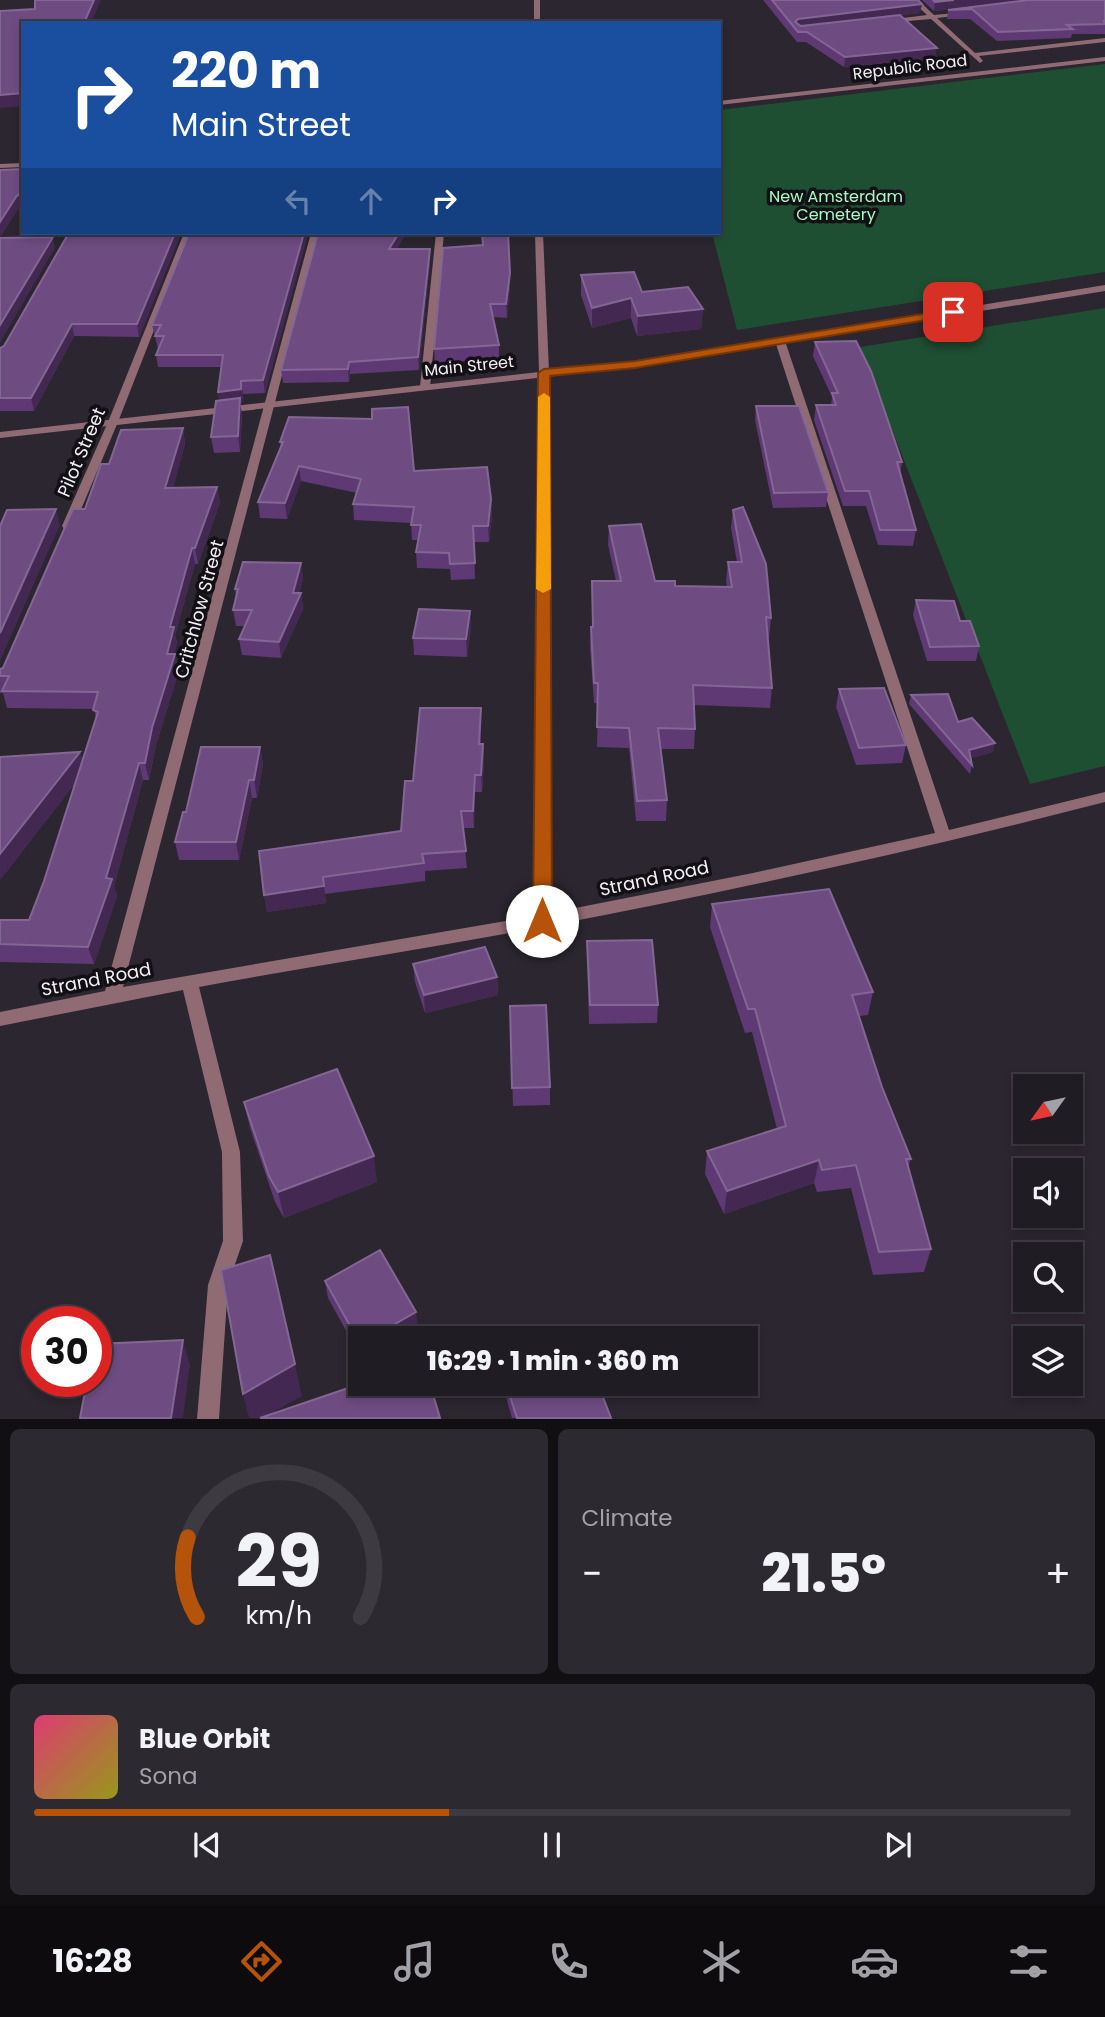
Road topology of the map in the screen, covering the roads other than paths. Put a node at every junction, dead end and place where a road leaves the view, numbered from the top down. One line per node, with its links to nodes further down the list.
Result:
1 (537, 0): 5 (street)
2 (914, 0): 4 (street)
3 (972, 12): 4 (street)
4 (933, 17): 6 (street); 8 (street)
5 (537, 21)
6 (880, 23)
7 (1105, 40): 8 (street)
8 (973, 55): 10 (street)
9 (1105, 58): 10 (street, Republic Road)
10 (991, 72): 11 (street, Republic Road)
11 (721, 103)
12 (21, 164): 13 (street)
13 (0, 166)
14 (187, 235): 23 (street, Pilot Street)
15 (314, 235): 22 (street, Critchlow Street)
16 (440, 235): 21 (street)
17 (539, 235): 20 (street)
18 (1105, 288): 19 (street, Main Street)
19 (780, 341): 20 (street, Main Street); 27 (street)
20 (544, 373): 21 (street, Main Street); 28 (street)
21 (425, 387): 22 (street, Main Street)
22 (272, 404): 23 (street, Main Street); 30 (street, Critchlow Street)
23 (113, 422): 24 (street, Main Street); 25 (street, Pilot Street)
24 (0, 435)
25 (64, 534)
26 (1105, 797): 27 (street, Strand Road)
27 (944, 838): 28 (street, Strand Road)
28 (542, 921): 29 (street, Strand Road)
29 (190, 981): 30 (street, Strand Road); 32 (street)
30 (113, 994): 31 (street, Strand Road)
31 (0, 1019)
32 (208, 1419)

